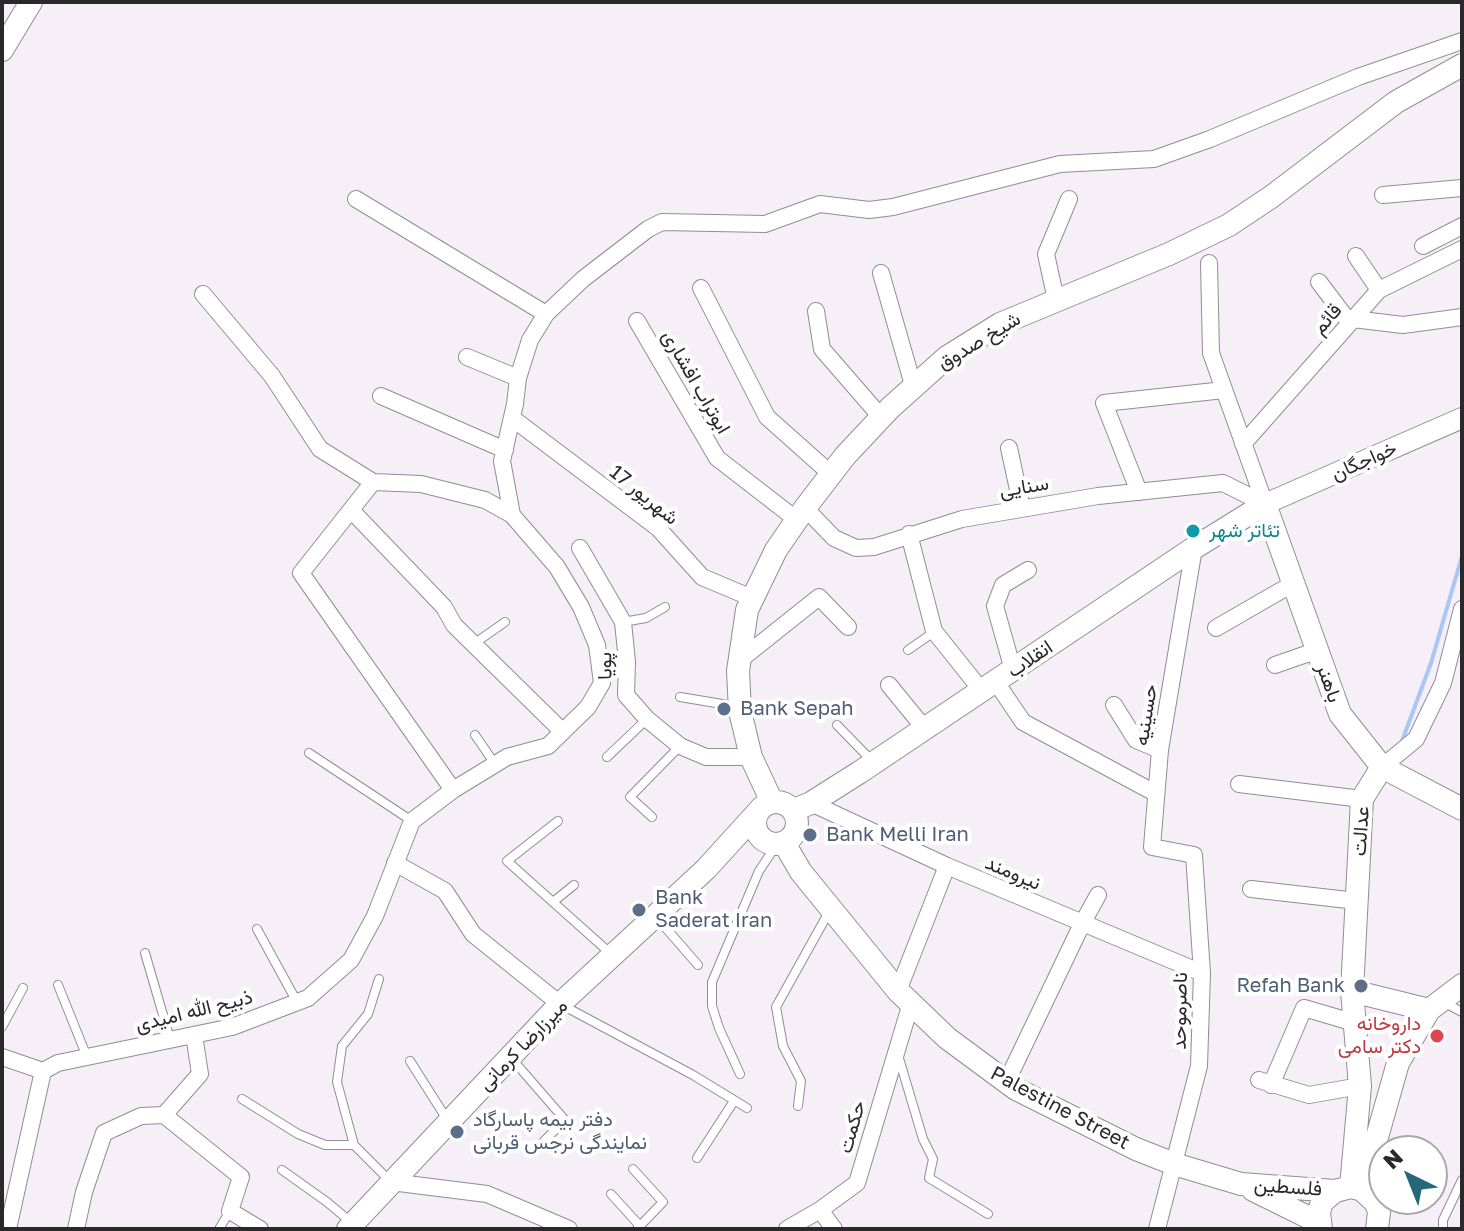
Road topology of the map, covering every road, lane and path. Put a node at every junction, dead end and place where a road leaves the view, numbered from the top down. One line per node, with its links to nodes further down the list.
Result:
1 (31, 2): 3 (main road)
2 (1462, 41): 21 (street)
3 (2, 50)
4 (1462, 65): 19 (main road, شیخ صدوق)
5 (1462, 188): 6 (street)
6 (1383, 195)
7 (356, 199): 21 (street)
8 (1069, 199): 19 (street)
9 (1460, 233): 10 (street)
10 (1423, 246)
11 (1462, 249): 17 (street, قائم)
12 (1356, 256): 17 (street)
13 (1209, 263): 28 (street)
14 (881, 273): 27 (street)
15 (1319, 282): 24 (street)
16 (701, 288): 36 (street)
17 (1379, 290): 24 (street, قائم)
18 (203, 294): 37 (street)
19 (1056, 300): 27 (main road, شیخ صدوق)
20 (816, 311): 30 (street)
21 (546, 314): 26 (street)
22 (1462, 317): 24 (street)
23 (637, 321): 42 (street, ابوتراب افشاری)
24 (1352, 321): 33 (street, قائم)
25 (467, 357): 26 (street)
26 (518, 378): 31 (street)
27 (913, 385): 30 (main road, شیخ صدوق)
28 (1224, 390): 33 (street); 38 (street)
29 (381, 396): 35 (street)
30 (881, 417): 36 (main road, شیخ صدوق)
31 (512, 418): 35 (street); 49 (street, 17 شهریور)
32 (1462, 418): 39 (street, خواجگان)
33 (1243, 444): 39 (street)
34 (1009, 448): 40 (street)
35 (505, 450): 43 (street)
36 (831, 474): 42 (main road, شیخ صدوق)
37 (373, 482): 41 (street); 43 (street)
38 (1139, 492): 39 (street, سنایی); 40 (street, سنایی)
39 (1265, 504): 46 (main road, انقلاب); 48 (main road, باهنر)
40 (1022, 508): 44 (street, سنایی)
41 (351, 510): 57 (street); 81 (street)
42 (801, 514): 44 (street, سنایی); 49 (main road, شیخ صدوق)
43 (512, 515): 70 (street)
44 (909, 534): 56 (street)
45 (580, 548): 53 (street, پویا)
46 (1194, 548): 62 (main road, انقلاب); 73 (street, حسینیه)
47 (1028, 570): 62 (street)
48 (1294, 583): 55 (street); 59 (main road, باهنر)
49 (752, 598): 60 (main road, شیخ صدوق)
50 (665, 607): 53 (lane)
51 (1462, 613): 79 (street)
52 (505, 622): 57 (lane)
53 (623, 622): 67 (street, پویا)
54 (848, 627): 60 (street)
55 (1216, 628)
56 (934, 631): 58 (lane); 62 (street)
57 (475, 643): 70 (street)
58 (908, 650)
59 (1318, 650): 61 (street); 79 (main road, باهنر)
60 (740, 660): 66 (main road, شیخ صدوق)
61 (1275, 665)
62 (997, 681): 69 (main road, انقلاب); 82 (street)
63 (889, 685): 69 (street)
64 (680, 697): 66 (lane)
65 (1114, 705): 73 (street)
66 (740, 707): 76 (main road, شیخ صدوق)
67 (647, 719): 72 (street, پویا); 75 (lane)
68 (837, 725): 77 (lane)
69 (925, 729): 77 (main road, انقلاب)
70 (563, 732): 78 (street)
71 (475, 735): 78 (lane)
72 (680, 746): 76 (street, پویا); 87 (lane)
73 (1160, 750): 82 (street, حسینیه)
74 (309, 753): 88 (lane)
75 (607, 757)
76 (751, 757): 85 (main road, شیخ صدوق)
77 (874, 763): 84 (main road, انقلاب)
78 (496, 764): 81 (street)
79 (1382, 767): 83 (main road, عدالت); 86 (main road, باهنر)
80 (1239, 784): 83 (street)
81 (453, 790): 88 (street)
82 (1155, 793): 91 (street, حسینیه)
83 (1362, 799): 98 (main road, عدالت)
84 (802, 806): 85 (main road); 90 (main road); 93 (street, نیرومند)
85 (764, 808): 90 (main road, شیخ صدوق); 94 (main road)
86 (1462, 809)
87 (652, 817)
88 (412, 821): 92 (street, ذبیح الله امیدی)
89 (558, 821): 99 (lane)
90 (774, 842): 94 (main road); 100 (main road, Palestine Street); 128 (lane)
91 (1194, 855): 107 (street, ناصرموحد)
92 (395, 863): 114 (street, ذبیح الله امیدی); 115 (street)
93 (947, 866): 102 (street, نیرومند); 113 (street, حکمت)
94 (706, 869): 101 (main road, میرزارضا کرمانی)
95 (574, 885): 99 (lane)
96 (1251, 889): 98 (street)
97 (1098, 895): 102 (street)
98 (1357, 901): 112 (main road, عدالت)
99 (553, 902): 105 (lane)
100 (830, 909): 113 (main road, Palestine Street); 133 (lane)
101 (655, 916): 105 (main road, میرزارضا کرمانی); 106 (lane)
102 (1082, 924): 107 (street, نیرومند); 129 (street)
103 (257, 929): 114 (lane)
104 (145, 953): 121 (lane)
105 (612, 956): 115 (main road, میرزارضا کرمانی)
106 (698, 965)
107 (1202, 973): 141 (street, ناصرموحد)
108 (379, 979): 139 (lane)
109 (58, 985): 124 (lane)
110 (1462, 985): 116 (main road)
111 (23, 988): 119 (lane)
112 (1352, 991): 116 (main road); 118 (main road, عدالت)
113 (904, 997): 122 (street, حکمت); 129 (main road, Palestine Street)
114 (297, 1002): 120 (street, ذبیح الله امیدی)
115 (560, 1004): 125 (main road, میرزارضا کرمانی); 132 (lane)
116 (1435, 1005): 117 (lane); 137 (main road)
117 (1462, 1012)
118 (1355, 1023): 130 (main road, عدالت); 130 (street)
119 (2, 1027)
120 (194, 1035): 121 (street, ذبیح الله امیدی); 135 (street)
121 (170, 1039): 124 (street, ذبیح الله امیدی)
122 (896, 1048): 151 (street, حکمت); 153 (lane)
123 (2, 1057): 127 (street)
124 (87, 1057): 127 (street, ذبیح الله امیدی)
125 (512, 1058): 136 (main road, میرزارضا کرمانی); 138 (lane)
126 (410, 1061): 136 (lane)
127 (43, 1071): 150 (street)
128 (740, 1074)
129 (1006, 1083): 141 (main road, Palestine Street)
130 (1360, 1086): 148 (main road, عدالت)
131 (242, 1099): 139 (lane)
132 (734, 1101): 134 (lane); 140 (lane)
133 (798, 1106)
134 (747, 1108)
135 (164, 1115): 152 (street); 158 (street)
136 (449, 1123): 146 (main road, میرزارضا کرمانی)
137 (1383, 1135)
138 (543, 1142)
139 (354, 1145): 146 (lane)
140 (697, 1158)
141 (1174, 1164): 147 (main road, Palestine Street); 164 (street, ناصرموحد)
142 (633, 1169): 156 (lane)
143 (282, 1170): 155 (lane)
144 (1368, 1173): 148 (main road)
145 (1462, 1180): 166 (lane)
146 (391, 1182): 155 (main road, میرزارضا کرمانی); 161 (street)
147 (1241, 1184): 148 (main road, فلسطین); 154 (main road)
148 (1349, 1189): 154 (main road); 165 (main road)
149 (611, 1194): 156 (lane)
150 (8, 1199): 157 (street)
151 (820, 1210): 162 (street, حکمت); 163 (street)
152 (230, 1211): 159 (lane); 160 (street)
153 (988, 1214)
154 (1319, 1225)
155 (353, 1227)
156 (638, 1227)
157 (8, 1229)
158 (76, 1229)
159 (219, 1229)
160 (260, 1229)
161 (569, 1229)
162 (787, 1229)
163 (834, 1229)
164 (1157, 1229)
165 (1377, 1229)
166 (1443, 1229)

